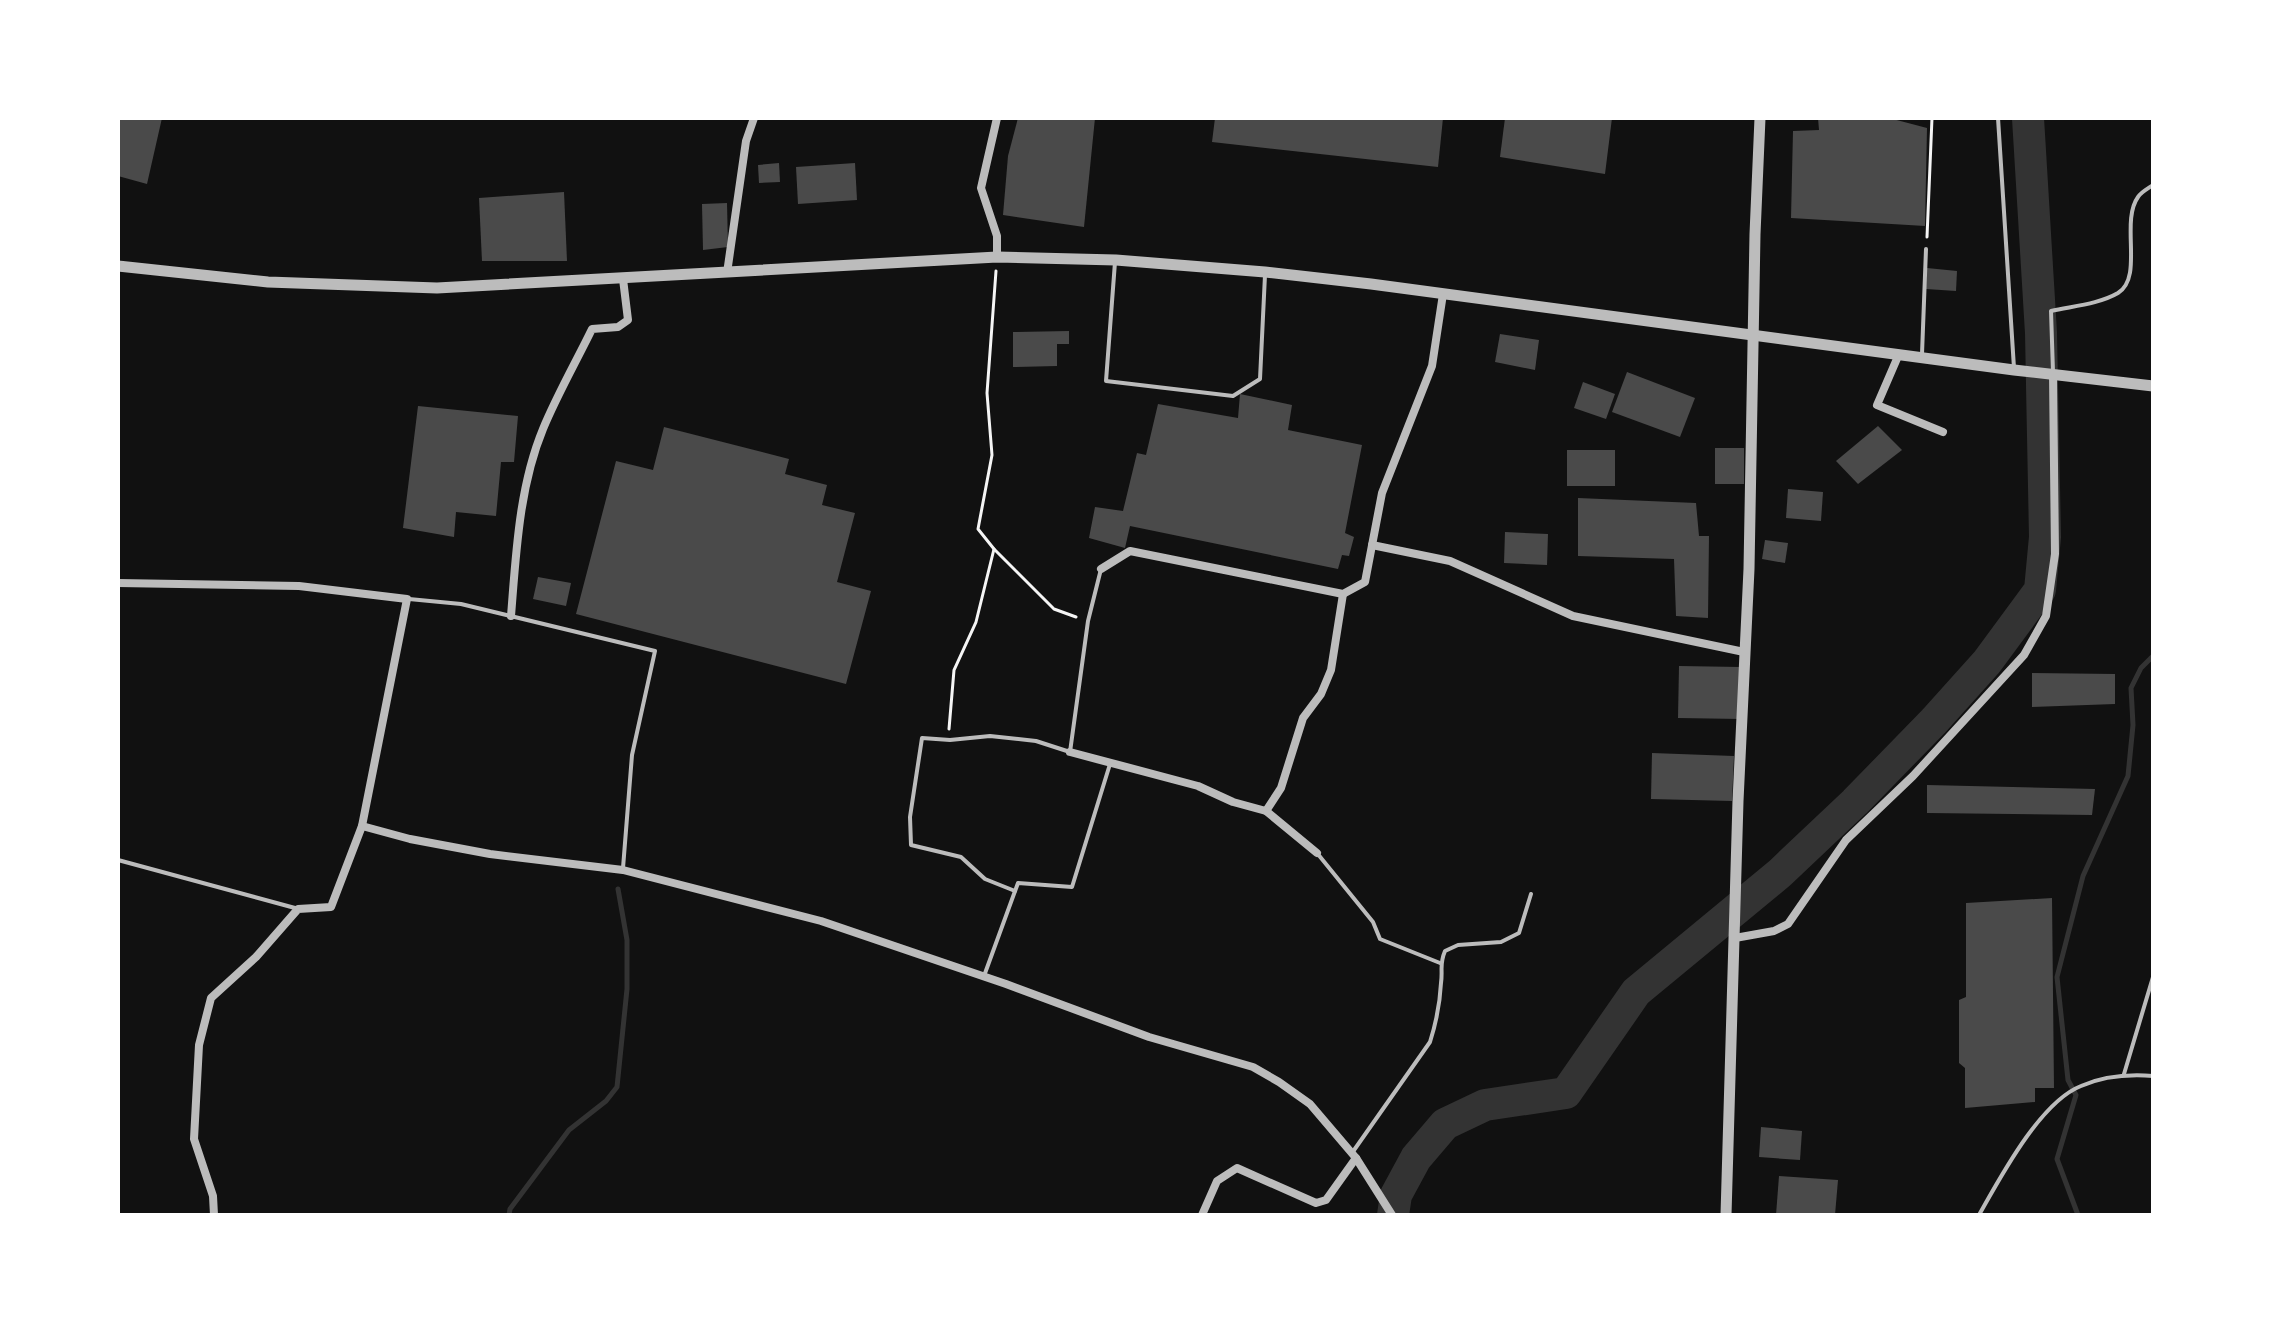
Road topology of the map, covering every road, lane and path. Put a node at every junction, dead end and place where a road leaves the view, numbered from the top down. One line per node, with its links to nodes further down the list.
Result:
1 (754, 118): 12 (street)
2 (997, 118): 8 (street)
3 (1760, 118): 15 (street)
4 (1932, 118): 7 (path)
5 (1998, 118): 18 (lane)
6 (2153, 185): 19 (lane)
7 (1926, 249): 17 (lane)
8 (997, 257): 9 (street); 12 (street); 23 (path)
9 (1116, 260): 11 (street); 11 (lane)
10 (118, 266): 13 (street)
11 (1265, 272): 14 (street)
12 (727, 273): 13 (street)
13 (623, 279): 28 (street)
14 (1443, 294): 15 (street); 22 (street)
15 (1753, 334): 16 (street); 30 (street)
16 (1899, 354): 17 (street); 21 (street)
17 (1922, 358): 18 (street)
18 (2014, 370): 19 (street)
19 (2053, 375): 20 (street); 42 (street)
20 (2153, 386)
21 (1943, 432)
22 (1372, 545): 26 (street); 30 (street)
23 (994, 549): 29 (path); 31 (path)
24 (1101, 569): 26 (street); 29 (lane)
25 (118, 583): 27 (street)
26 (1343, 594): 34 (street)
27 (407, 599): 28 (lane); 35 (street)
28 (511, 616): 38 (lane)
29 (1088, 621): 32 (lane)
30 (1744, 652): 42 (street)
31 (948, 740): 32 (lane); 39 (lane)
32 (1070, 752): 33 (street)
33 (1110, 763): 34 (street); 39 (lane)
34 (1266, 811): 36 (street)
35 (362, 826): 38 (street); 41 (street)
36 (1317, 853): 43 (lane)
37 (118, 860): 41 (lane)
38 (623, 870): 44 (street)
39 (1015, 891): 44 (lane)
40 (1531, 894): 43 (lane)
41 (298, 909): 49 (street)
42 (1735, 938): 52 (street)
43 (1440, 963): 48 (lane)
44 (984, 976): 48 (street)
45 (2153, 977): 46 (lane)
46 (2124, 1074): 47 (lane); 53 (lane)
47 (2153, 1076)
48 (1354, 1155): 50 (street); 51 (street)
49 (214, 1215)
50 (1202, 1215)
51 (1392, 1215)
52 (1726, 1215)
53 (1979, 1215)

